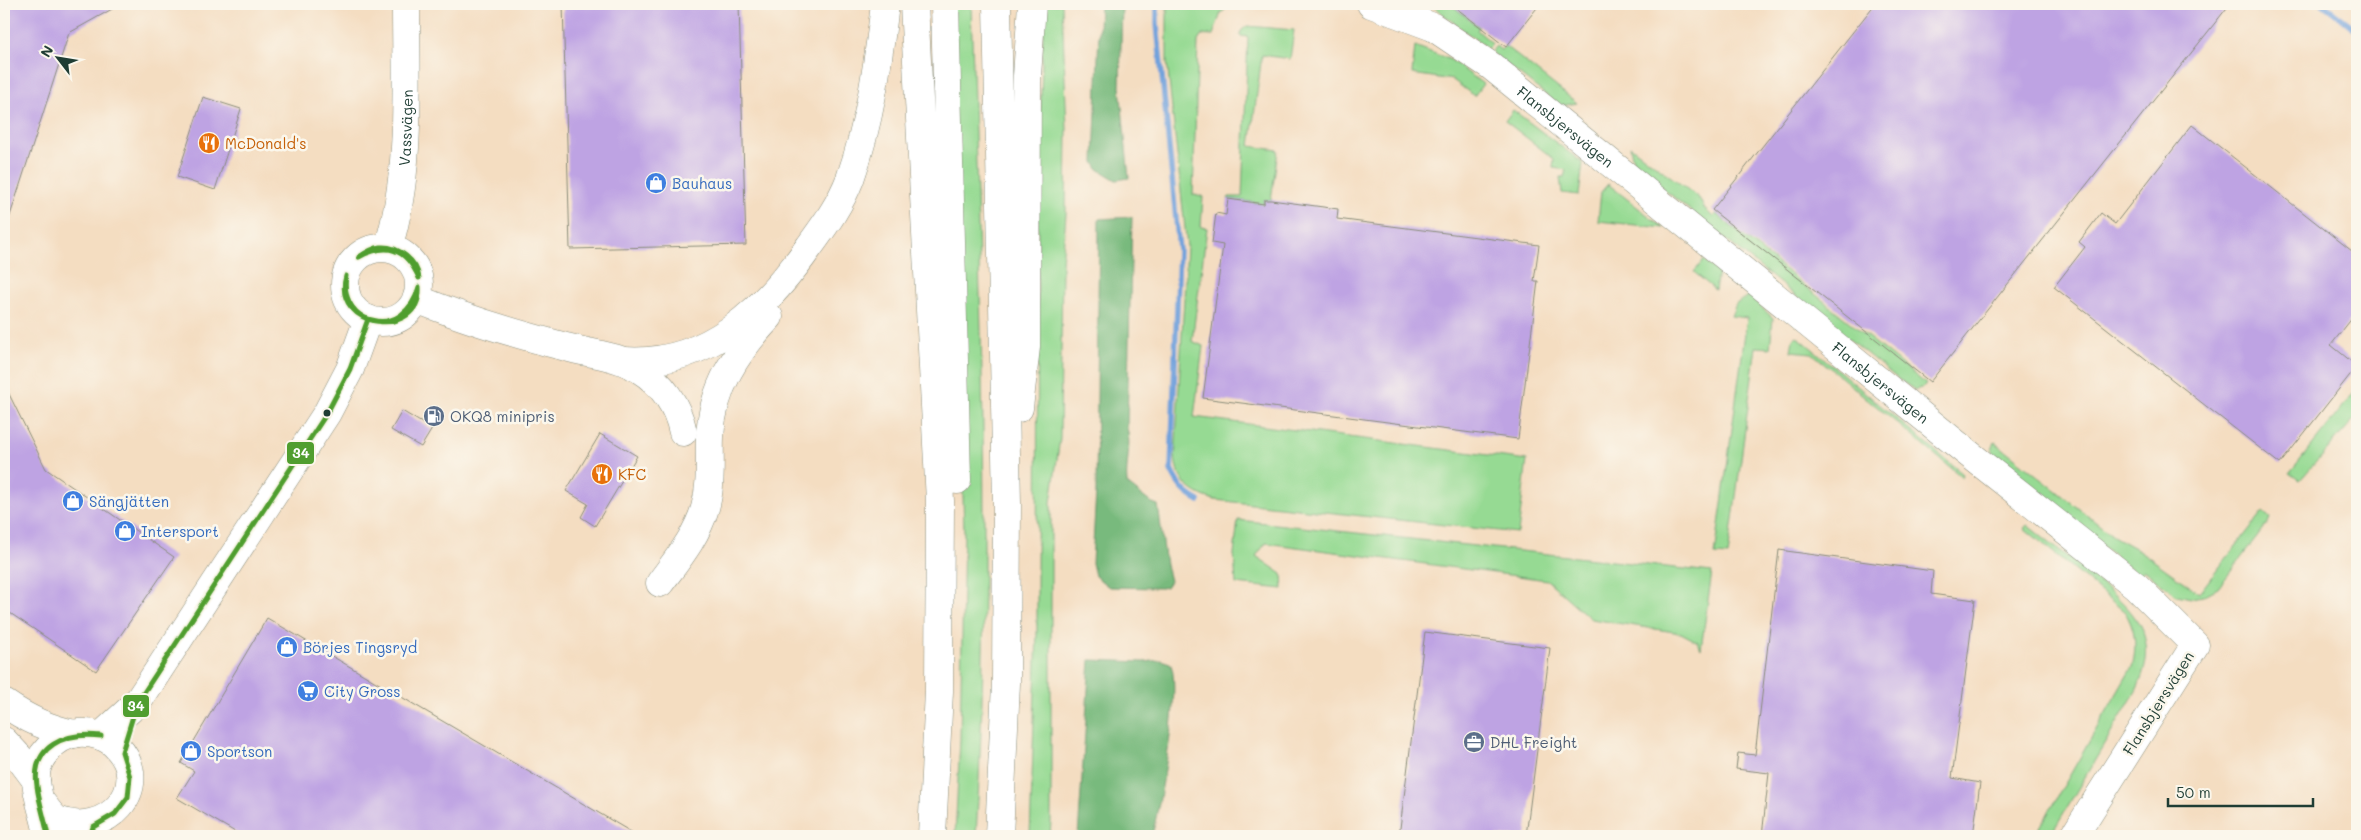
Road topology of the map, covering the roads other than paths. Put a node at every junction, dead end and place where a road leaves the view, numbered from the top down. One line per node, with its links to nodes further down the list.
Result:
1 (406, 4): 9 (main road, Vassvägen)
2 (885, 4): 8 (main road)
3 (914, 4): 25 (main road)
4 (945, 4): 26 (main road)
5 (997, 4): 14 (main road)
6 (1032, 4): 14 (main road)
7 (1371, 4): 28 (main road, Flansbjersvägen)
8 (838, 207): 12 (main road); 15 (main road)
9 (388, 248): 10 (main road); 11 (main road)
10 (417, 299): 11 (main road); 12 (main road)
11 (368, 319): 17 (main road)
12 (624, 361): 13 (main road)
13 (683, 432)
14 (1007, 504): 27 (main road)
15 (660, 583)
16 (4, 703): 18 (main road)
17 (137, 703): 19 (main road); 21 (main road)
18 (74, 734): 19 (main road); 22 (main road)
19 (101, 736): 21 (main road)
20 (4, 741): 22 (main road)
21 (122, 752): 23 (main road)
22 (39, 792): 23 (main road); 24 (main road)
23 (92, 832)
24 (48, 836)
25 (932, 836)
26 (948, 836)
27 (999, 836)
28 (2074, 836)

